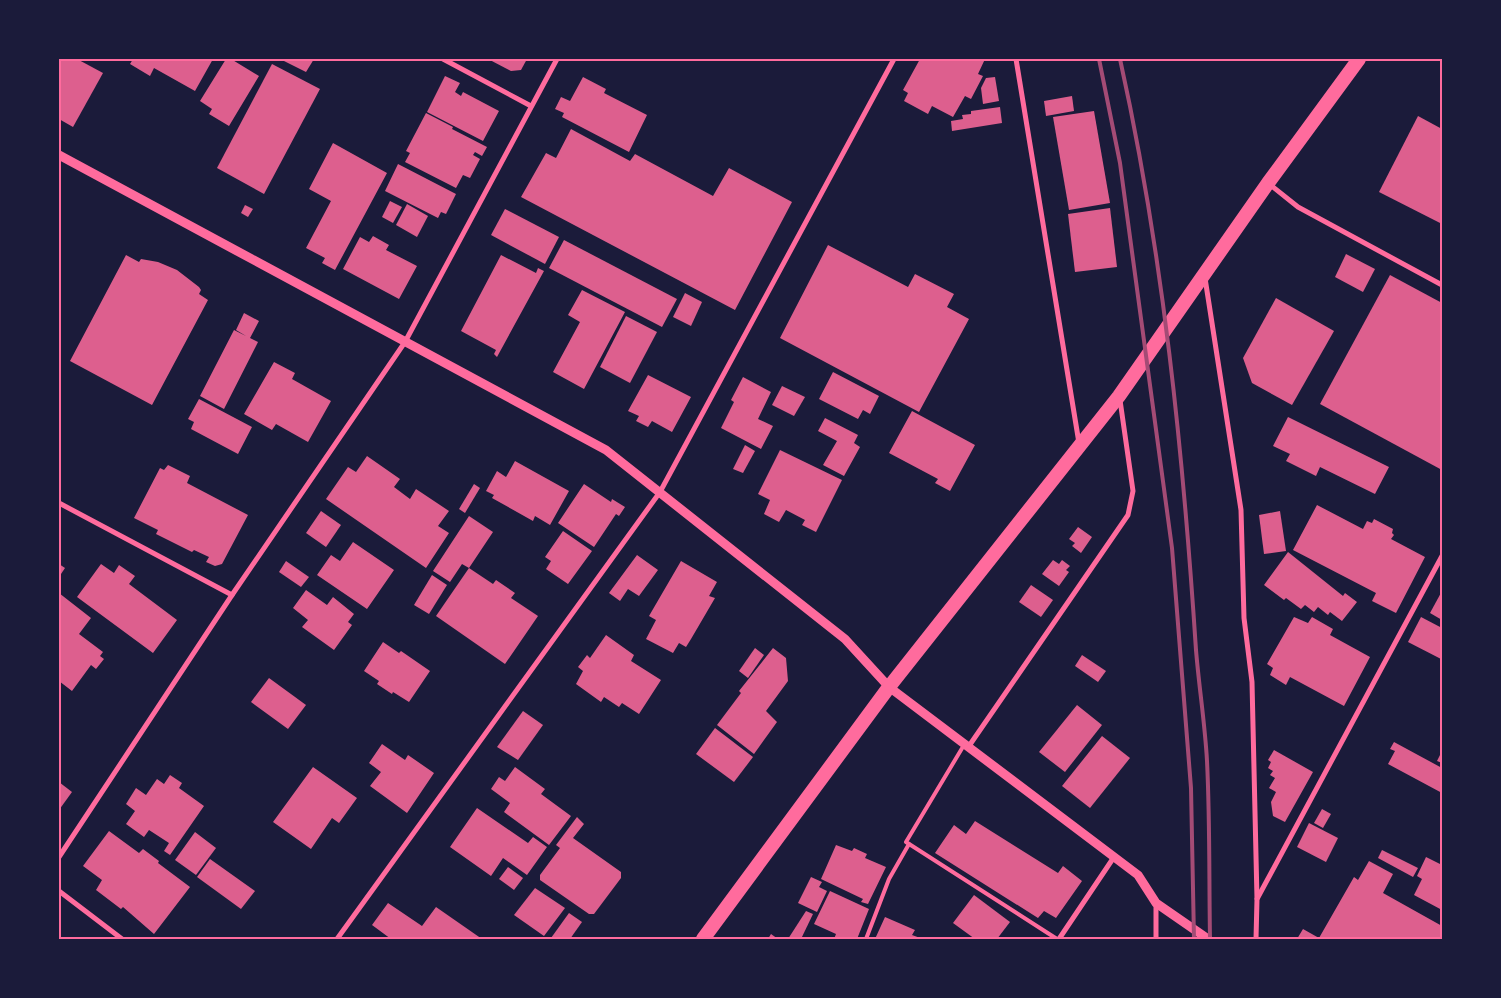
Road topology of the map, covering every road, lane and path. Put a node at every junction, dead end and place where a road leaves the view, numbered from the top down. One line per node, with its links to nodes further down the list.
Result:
1 (444, 59): 6 (street)
2 (557, 59): 6 (street)
3 (894, 59): 14 (street)
4 (1016, 59): 13 (street)
5 (1359, 59): 8 (highway)
6 (531, 106): 11 (street)
7 (59, 155): 11 (street)
8 (1268, 183): 9 (highway); 10 (street)
9 (1204, 274): 12 (highway); 24 (street)
10 (1442, 284)
11 (405, 342): 14 (street); 17 (street)
12 (1119, 396): 13 (highway); 19 (street)
13 (1080, 448): 18 (highway)
14 (660, 492): 18 (street); 27 (street)
15 (59, 503): 17 (street)
16 (1442, 556): 24 (street)
17 (232, 595): 21 (street)
18 (890, 687): 19 (street); 28 (highway)
19 (967, 745): 20 (lane); 22 (street)
20 (909, 844): 29 (lane); 30 (lane)
21 (59, 857)
22 (1114, 857): 25 (street); 30 (street)
23 (59, 891): 26 (street)
24 (1257, 899): 33 (street)
25 (1156, 903): 31 (street); 32 (street)
26 (122, 939)
27 (337, 939)
28 (703, 939)
29 (866, 939)
30 (1058, 939)
31 (1156, 939)
32 (1208, 939)
33 (1256, 939)

